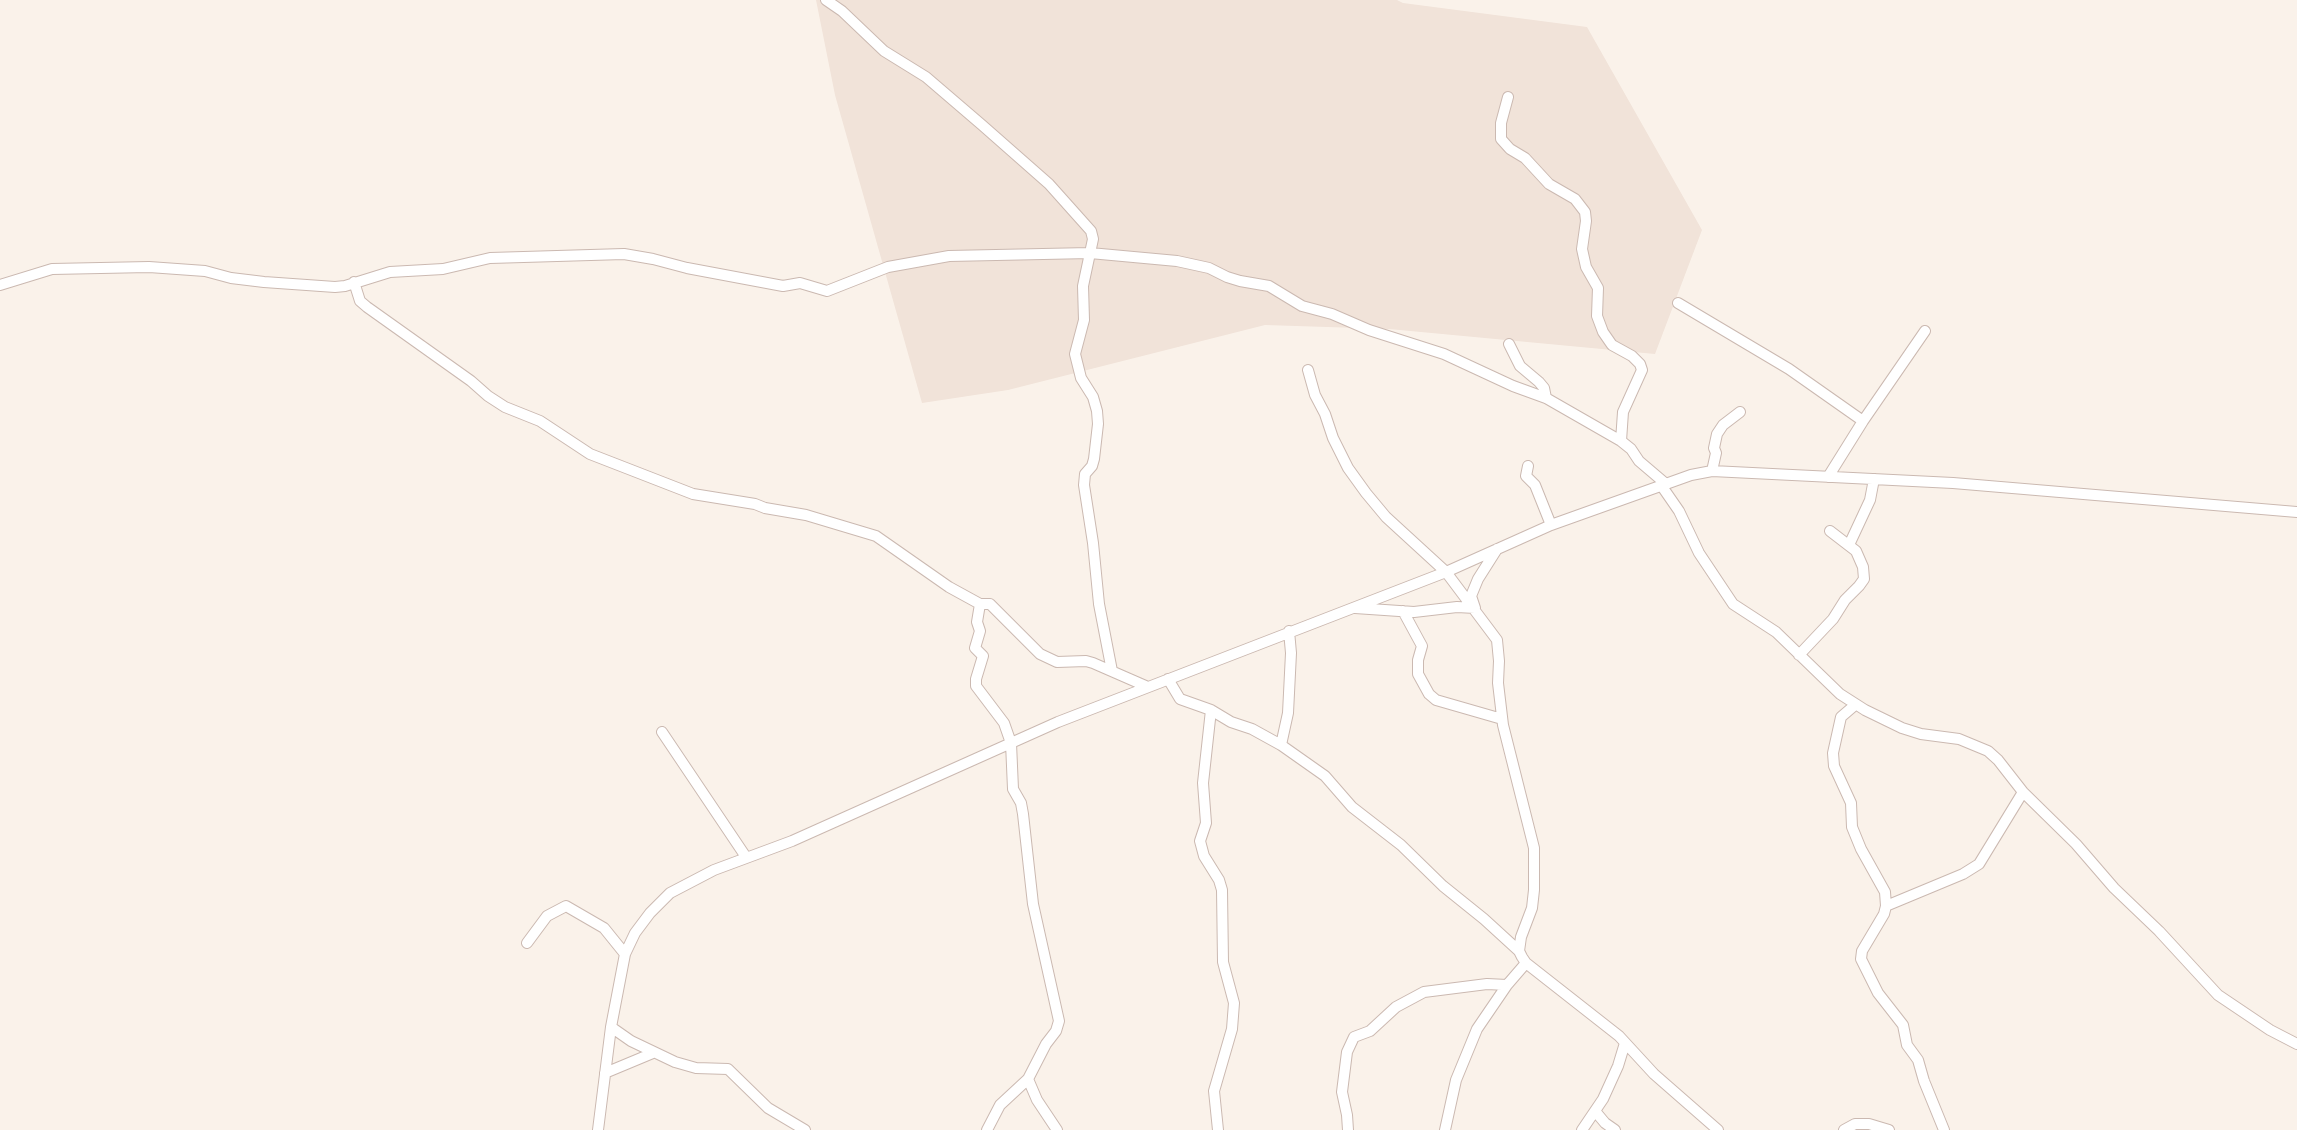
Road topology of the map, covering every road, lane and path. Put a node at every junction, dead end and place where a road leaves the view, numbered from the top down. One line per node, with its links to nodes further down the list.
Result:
1 (826, 0): 3 (street)
2 (1508, 97): 13 (street)
3 (1090, 253): 4 (street); 10 (street); 31 (street)
4 (354, 282): 5 (street); 25 (street)
5 (0, 285)
6 (1678, 303): 12 (street)
7 (1925, 331): 12 (street)
8 (1509, 344): 10 (street)
9 (1308, 370): 24 (street)
10 (1546, 398): 13 (street)
11 (1740, 412): 15 (street)
12 (1863, 421): 16 (street)
13 (1621, 440): 18 (street)
14 (1528, 466): 20 (street)
15 (1712, 470): 16 (street); 18 (street)
16 (1828, 477): 17 (street)
17 (1874, 479): 19 (street); 22 (street)
18 (1664, 484): 20 (street); 30 (street)
19 (2297, 512)
20 (1551, 525): 23 (street)
21 (1830, 531): 22 (street)
22 (1850, 545): 30 (street)
23 (1498, 549): 24 (street); 27 (street)
24 (1446, 572): 26 (street); 27 (street)
25 (980, 604): 31 (street); 38 (street)
26 (1349, 608): 28 (street); 29 (street)
27 (1475, 608): 28 (street); 36 (street)
28 (1403, 611): 36 (street)
29 (1289, 631): 32 (street); 39 (street)
30 (1799, 655): 34 (street)
31 (1112, 670): 33 (street)
32 (1168, 679): 33 (street); 35 (street)
33 (1148, 687): 38 (street)
34 (1855, 704): 40 (street); 42 (street)
35 (1211, 710): 39 (street); 59 (street)
36 (1502, 719): 44 (street)
37 (662, 732): 41 (street)
38 (1011, 743): 41 (street); 53 (street)
39 (1281, 745): 44 (street)
40 (2022, 792): 42 (street); 50 (street)
41 (746, 857): 45 (street)
42 (1886, 906): 67 (street)
43 (526, 943): 45 (street)
44 (1519, 951): 46 (street)
45 (625, 954): 48 (street)
46 (1526, 963): 47 (street); 49 (street)
47 (1507, 985): 60 (street); 61 (street)
48 (611, 1027): 51 (street); 52 (street)
49 (1625, 1043): 54 (street); 64 (street)
50 (2297, 1044)
51 (653, 1053): 52 (street); 56 (street)
52 (605, 1073): 55 (street)
53 (1028, 1079): 57 (street); 58 (street)
54 (1595, 1111): 62 (street); 63 (street)
55 (598, 1130)
56 (805, 1130)
57 (987, 1130)
58 (1057, 1130)
59 (1218, 1130)
60 (1348, 1130)
61 (1445, 1130)
62 (1582, 1130)
63 (1615, 1130)
64 (1718, 1130)
65 (1844, 1130): 66 (street)
66 (1889, 1130)
67 (1944, 1130)

